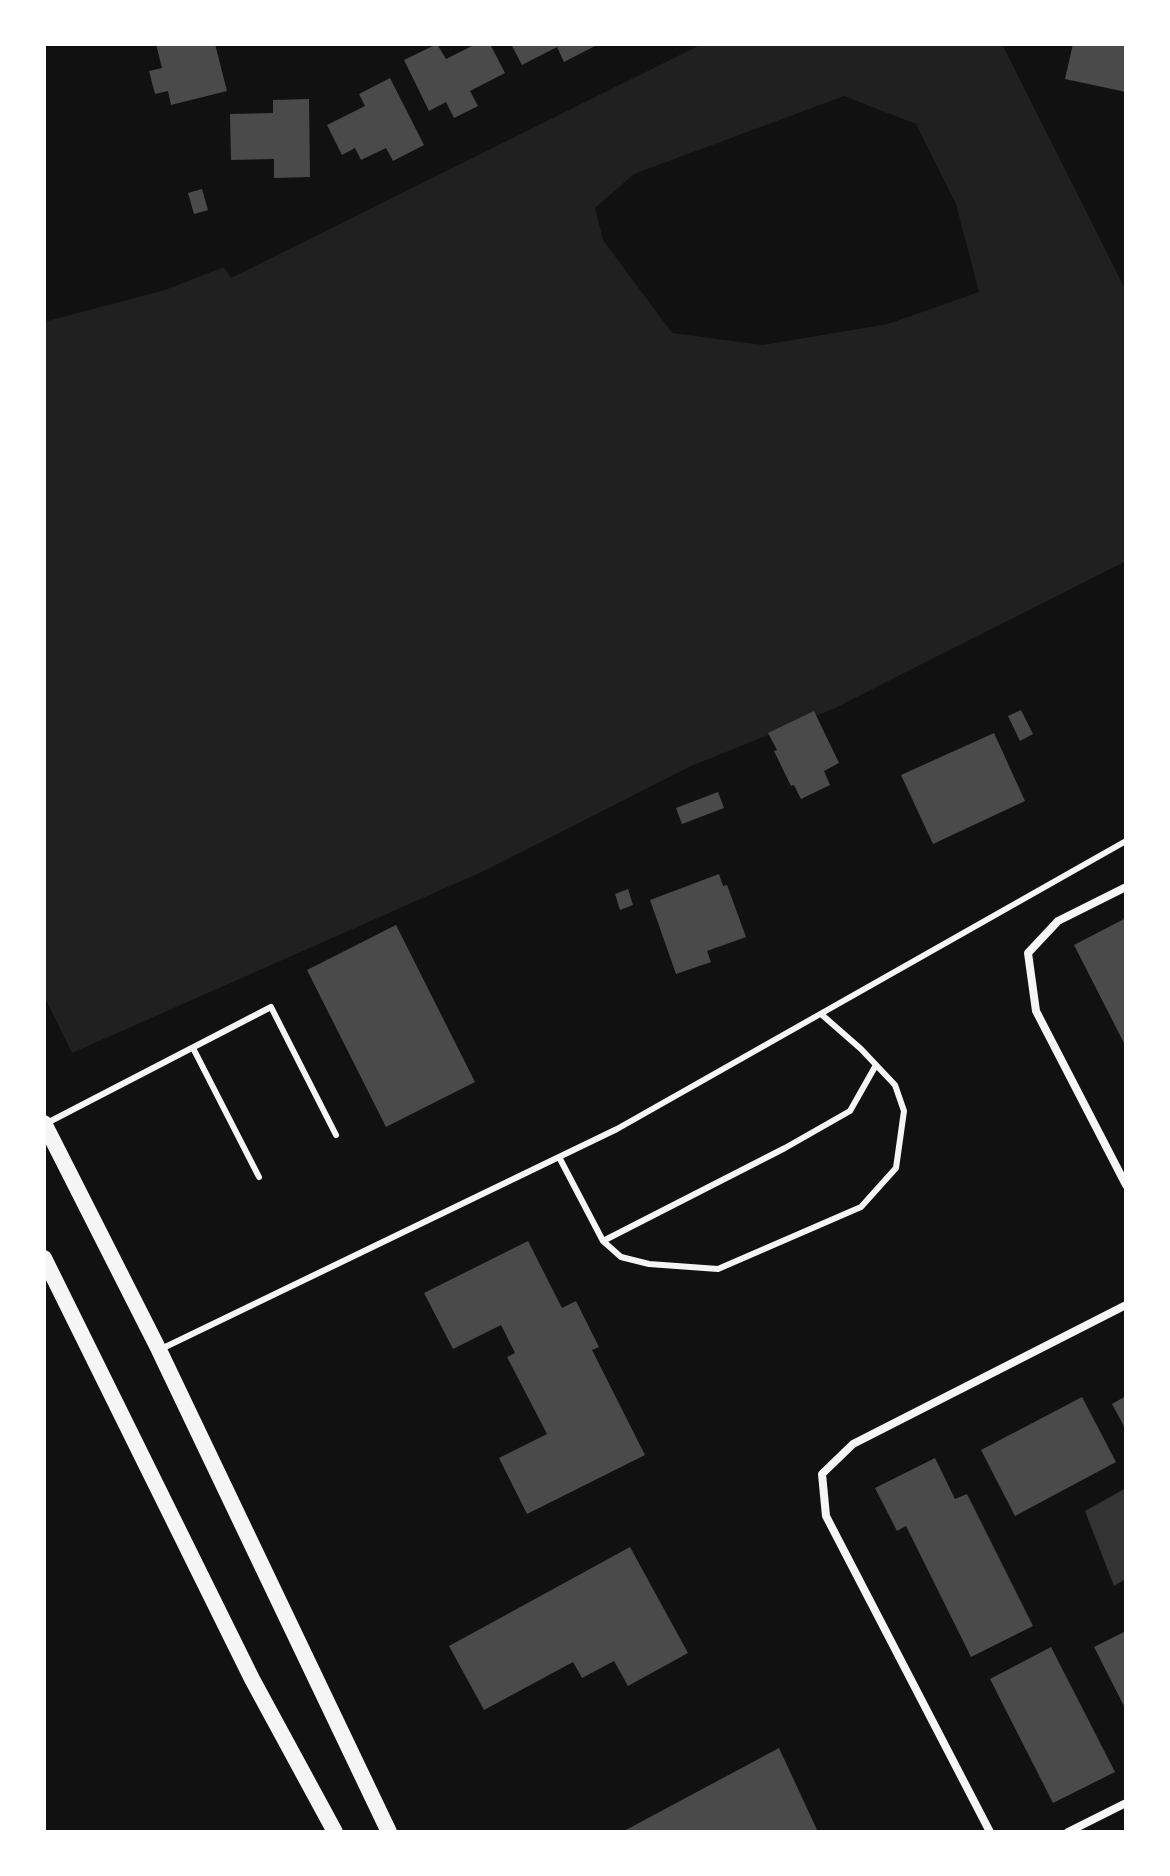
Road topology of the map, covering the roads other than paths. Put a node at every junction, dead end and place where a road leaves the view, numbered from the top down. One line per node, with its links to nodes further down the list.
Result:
1 (1126, 841): 3 (lane)
2 (1126, 887): 10 (street)
3 (821, 1014): 5 (lane); 8 (lane)
4 (193, 1048): 6 (lane); 7 (lane); 9 (lane)
5 (876, 1065): 11 (lane); 11 (lane)
6 (44, 1124): 14 (main road)
7 (336, 1135)
8 (559, 1157): 11 (lane); 14 (lane)
9 (259, 1177)
10 (1126, 1185)
11 (603, 1241)
12 (44, 1258): 16 (main road)
13 (1126, 1305): 18 (street)
14 (159, 1350): 17 (main road)
15 (1126, 1803): 19 (street)
16 (335, 1832)
17 (389, 1832)
18 (990, 1832)
19 (1068, 1832)

